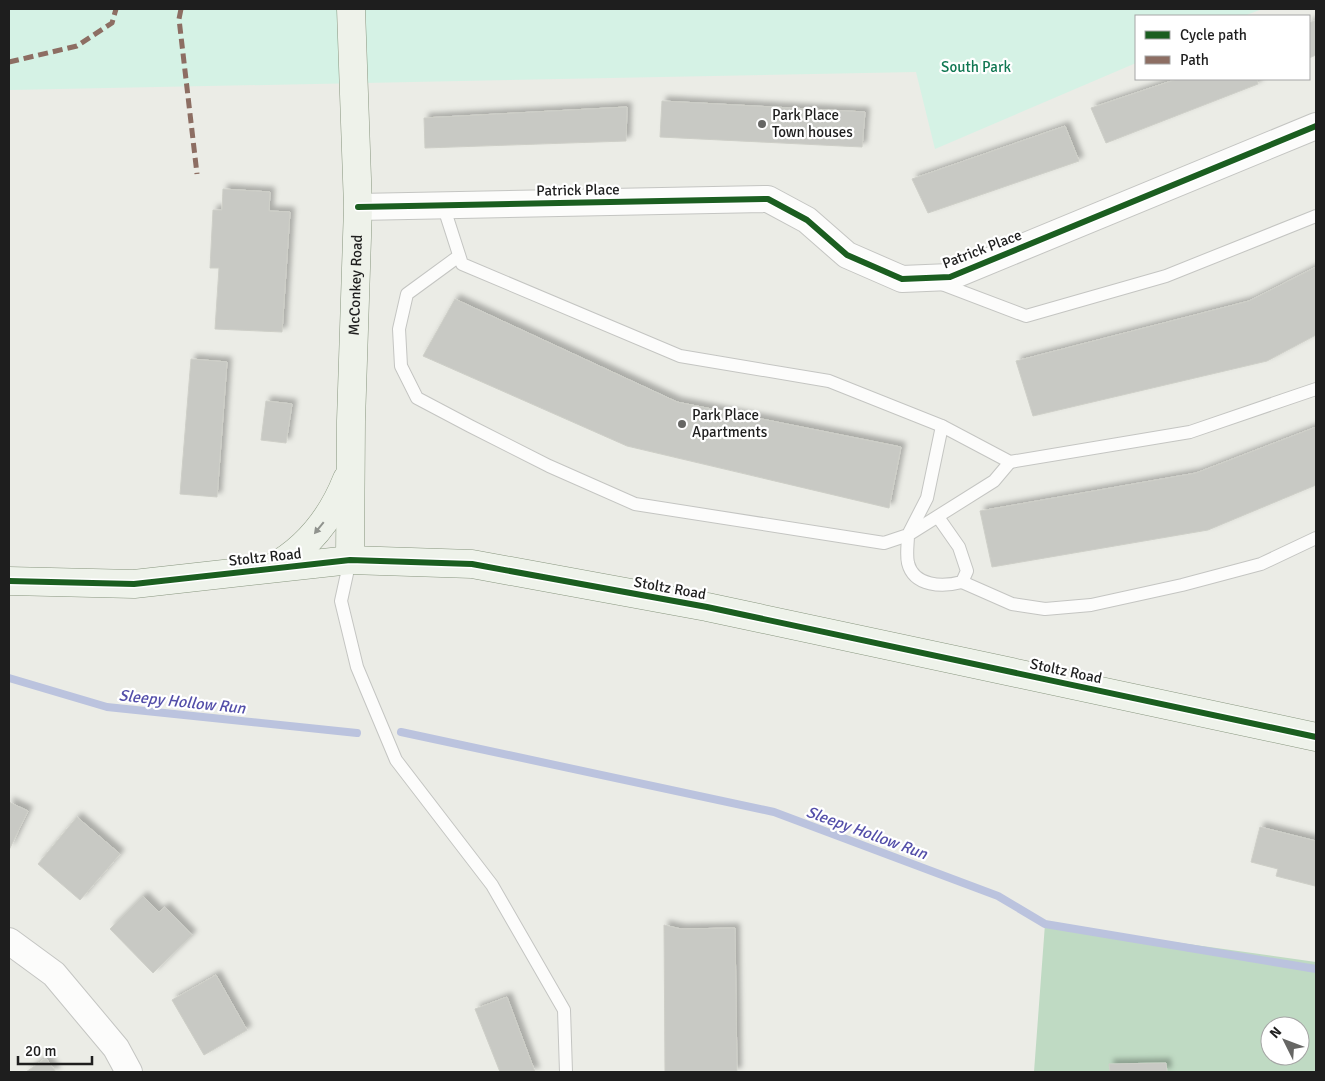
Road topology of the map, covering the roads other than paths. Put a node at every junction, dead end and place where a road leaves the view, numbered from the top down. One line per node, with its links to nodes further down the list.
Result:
1 (351, 9): 4 (street, McConkey Road)
2 (1316, 126): 7 (street, Patrick Place)
3 (443, 205): 4 (street, Patrick Place); 6 (lane); 7 (street, Patrick Place)
4 (358, 207): 11 (street, McConkey Road)
5 (1316, 216): 7 (lane)
6 (459, 256): 9 (lane); 13 (lane)
7 (925, 278)
8 (1316, 389): 10 (lane)
9 (942, 426): 10 (lane); 13 (lane)
10 (1010, 462): 12 (lane)
11 (350, 471): 15 (street, McConkey Road); 16 (street, one-way to 16)
12 (938, 516): 13 (lane); 18 (lane)
13 (908, 535): 18 (lane)
14 (1316, 538): 18 (lane)
15 (350, 560): 16 (street, Stoltz Road); 19 (street, Stoltz Road); 22 (lane)
16 (268, 570): 17 (street, Stoltz Road)
17 (9, 581)
18 (962, 582)
19 (1316, 738)
20 (9, 941): 21 (street)
21 (129, 1072)
22 (566, 1072)

